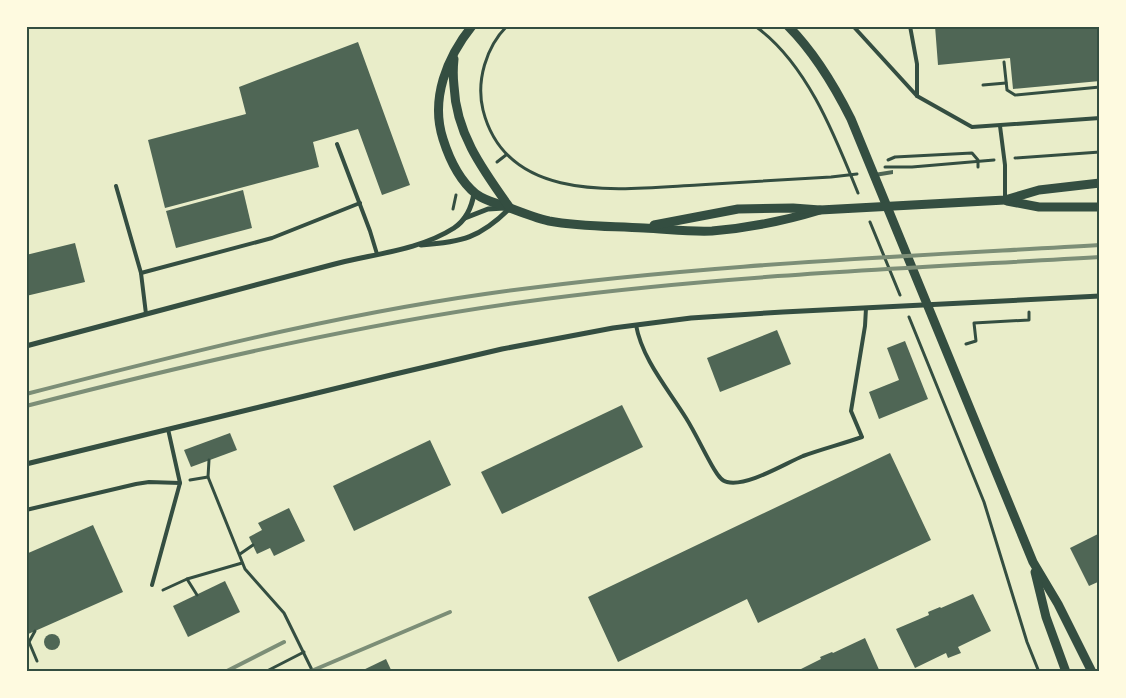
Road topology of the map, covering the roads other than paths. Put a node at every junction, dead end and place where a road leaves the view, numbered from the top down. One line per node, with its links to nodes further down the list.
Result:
1 (472, 26): 5 (street)
2 (788, 26): 32 (street)
3 (853, 26): 6 (lane)
4 (910, 26): 6 (lane)
5 (457, 49): 12 (street); 15 (street)
6 (917, 96): 8 (lane)
7 (1100, 118): 8 (lane)
8 (1000, 126): 13 (lane)
9 (337, 144): 14 (lane)
10 (1100, 182): 13 (street)
11 (116, 186): 22 (lane)
12 (474, 193): 15 (street); 18 (street)
13 (1005, 200): 16 (street); 17 (street)
14 (360, 203): 21 (lane); 22 (lane)
15 (510, 208): 18 (street); 19 (street); 20 (street)
16 (1100, 208)
17 (820, 210): 19 (street); 19 (street)
18 (464, 219): 20 (street)
19 (644, 228)
20 (415, 245): 21 (street)
21 (377, 254): 25 (street)
22 (141, 273): 25 (lane)
23 (1100, 296): 24 (street)
24 (866, 308): 26 (street); 26 (lane)
25 (146, 314): 27 (street)
26 (636, 325): 28 (street)
27 (26, 346)
28 (168, 429): 29 (street); 30 (lane)
29 (26, 464)
30 (180, 482): 31 (lane); 33 (lane)
31 (26, 510)
32 (1033, 562): 34 (street); 35 (street)
33 (152, 585)
34 (1066, 672)
35 (1092, 672)

